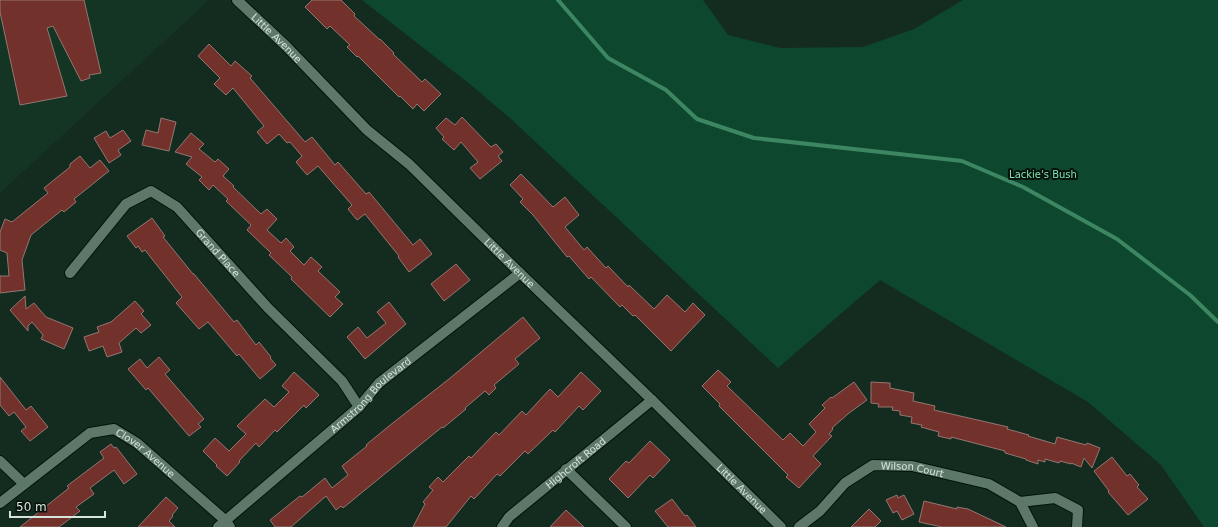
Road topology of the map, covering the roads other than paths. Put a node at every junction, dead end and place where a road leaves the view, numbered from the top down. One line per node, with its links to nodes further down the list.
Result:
1 (237, 0): 3 (street, Little Avenue)
2 (70, 273): 5 (street, Grand Place)
3 (520, 273): 4 (street, Little Avenue); 5 (street, Armstrong Boulevard)
4 (652, 400): 7 (street, Highcroft Road); 14 (street, Little Avenue)
5 (359, 406): 11 (street, Armstrong Boulevard)
6 (0, 460): 8 (street)
7 (566, 469): 12 (street, Highcroft Road); 13 (street)
8 (24, 484): 10 (street, Clover Avenue); 11 (street, Clover Avenue)
9 (1020, 502): 15 (street, Wilson Court); 16 (street); 17 (street)
10 (0, 503)
11 (225, 525)
12 (502, 527)
13 (626, 527)
14 (781, 527)
15 (798, 527)
16 (1033, 527)
17 (1077, 527)

